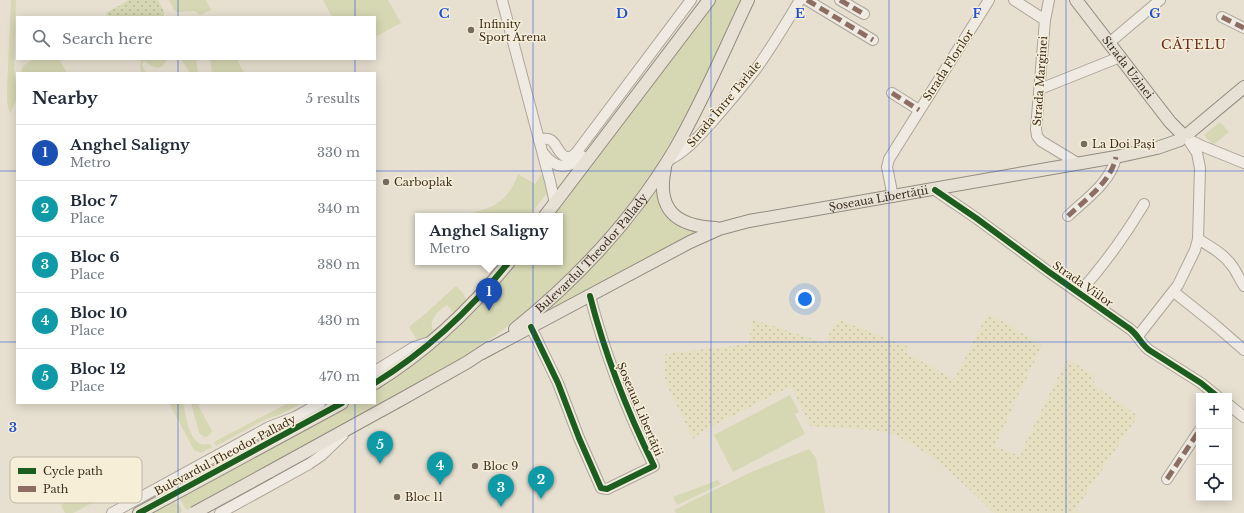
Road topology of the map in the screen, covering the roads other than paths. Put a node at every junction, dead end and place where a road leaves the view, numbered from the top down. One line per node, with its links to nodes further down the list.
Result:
1 (502, 0): 26 (street)
2 (692, 0): 26 (street)
3 (709, 0): 24 (main road)
4 (748, 0): 29 (main road, Bulevardul Theodor Pallady)
5 (800, 0): 29 (street, Strada Între Tarlale)
6 (807, 0): 17 (street)
7 (840, 0): 13 (street)
8 (989, 0): 23 (street, Strada Florilor)
9 (1014, 0): 15 (street)
10 (1049, 0): 15 (street, Strada Marginei)
11 (1076, 0): 18 (main road, Strada Uzinei)
12 (1160, 0): 18 (street)
13 (864, 14)
14 (1222, 17): 16 (street)
15 (1045, 20): 21 (street, Strada Marginei)
16 (1244, 28)
17 (873, 40)
18 (1109, 43): 19 (main road, Strada Uzinei)
19 (1120, 57): 21 (street); 25 (main road, Strada Uzinei)
20 (1244, 87): 25 (main road, Șoseaua Libertății)
21 (1040, 89): 31 (street, Strada Marginei)
22 (892, 94): 23 (street, Strada Florilor)
23 (919, 110): 33 (street, Strada Florilor)
24 (612, 126): 27 (street); 34 (main road)
25 (1186, 137): 28 (main road, Șoseaua Libertății); 30 (street); 39 (street)
26 (539, 140): 27 (street)
27 (542, 152): 34 (street)
28 (1116, 157): 31 (main road, Șoseaua Libertății); 37 (street)
29 (667, 161): 38 (main road); 49 (main road, Bulevardul Theodor Pallady)
30 (1244, 163)
31 (1079, 164): 32 (main road, Șoseaua Libertății)
32 (935, 190): 33 (main road, Șoseaua Libertății); 43 (street, Strada Viilor)
33 (893, 197): 38 (main road, Șoseaua Libertății)
34 (555, 203): 36 (main road)
35 (1144, 204): 43 (street)
36 (547, 213)
37 (1068, 216)
38 (720, 229): 44 (main road, Șoseaua Libertății)
39 (1198, 239): 41 (street); 42 (street)
40 (506, 265): 47 (main road)
41 (1244, 286)
42 (1174, 292): 46 (street); 48 (street)
43 (1078, 293): 46 (street, Strada Viilor)
44 (590, 296): 45 (main road, Șoseaua Libertății); 45 (street, Șoseaua Libertății)
45 (531, 327): 49 (main road, Șoseaua Libertății)
46 (1138, 336): 52 (street, Strada Viilor)
47 (432, 341): 50 (street); 51 (main road)
48 (1244, 350)
49 (482, 353): 57 (main road, Bulevardul Theodor Pallady)
50 (376, 370)
51 (376, 382)
52 (1214, 393)
53 (318, 404): 60 (street)
54 (340, 404): 63 (main road, Bulevardul Theodor Pallady)
55 (1232, 407): 56 (street)
56 (1244, 417)
57 (350, 428): 64 (main road, Bulevardul Theodor Pallady, bridge); 65 (street, Bulevardul Theodor Pallady)
58 (1196, 436): 59 (street)
59 (1167, 479)
60 (142, 497)
61 (130, 503): 62 (street)
62 (112, 513)
63 (139, 513)
64 (194, 513)
65 (220, 513)

